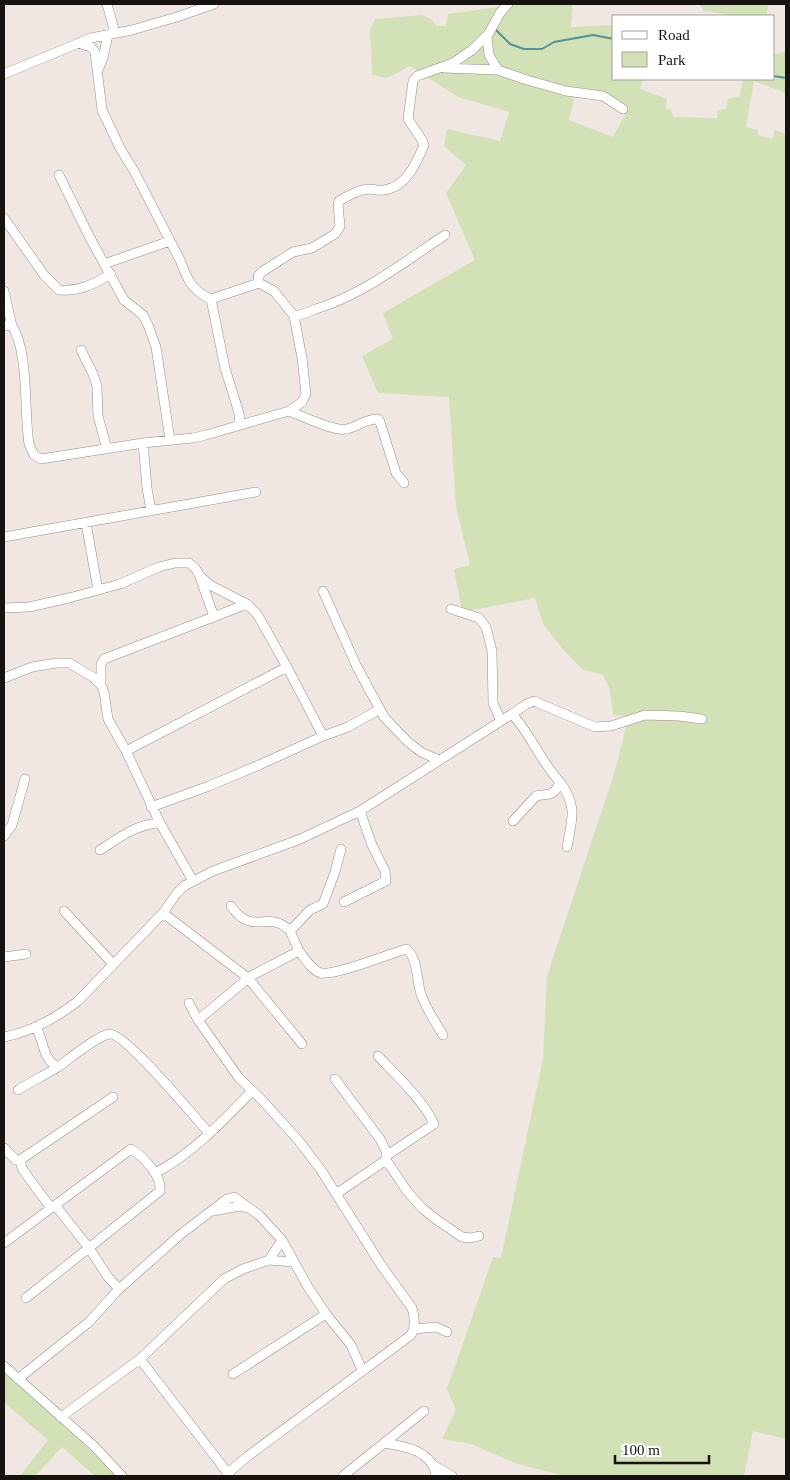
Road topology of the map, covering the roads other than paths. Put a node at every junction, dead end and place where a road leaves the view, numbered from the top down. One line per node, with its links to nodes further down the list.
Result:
1 (108, 4): 4 (street)
2 (214, 4): 4 (street)
3 (508, 4): 5 (street)
4 (111, 34): 6 (street); 8 (street)
5 (486, 37): 7 (street); 9 (street)
6 (78, 43): 8 (street); 10 (street)
7 (441, 68): 9 (street); 18 (street)
8 (98, 70): 15 (street)
9 (498, 70): 11 (street)
10 (4, 74)
11 (623, 109)
12 (59, 175): 16 (street)
13 (4, 218): 17 (street)
14 (445, 235): 21 (street)
15 (170, 241): 16 (street); 20 (street)
16 (104, 264): 17 (street)
17 (111, 274): 26 (street)
18 (263, 284): 20 (street); 21 (street)
19 (4, 291): 22 (street)
20 (211, 298): 25 (street)
21 (294, 316): 24 (street)
22 (8, 326): 28 (street)
23 (81, 350): 28 (street)
24 (289, 411): 25 (street); 29 (street)
25 (240, 424): 26 (street)
26 (170, 440): 27 (street)
27 (143, 443): 28 (street); 31 (street)
28 (107, 449)
29 (404, 483)
30 (256, 492): 31 (street)
31 (151, 511): 32 (street)
32 (86, 523): 33 (street); 35 (street)
33 (4, 537)
34 (200, 576): 35 (street); 37 (street); 40 (street)
35 (98, 590): 38 (street)
36 (323, 591): 44 (street)
37 (247, 604): 40 (street); 41 (street)
38 (4, 608)
39 (451, 609): 47 (street)
40 (214, 617): 43 (street)
41 (287, 667): 48 (street); 49 (street)
42 (4, 678): 43 (street)
43 (101, 685): 49 (street)
44 (380, 709): 48 (street); 50 (street)
45 (512, 714): 46 (street); 47 (street); 52 (street)
46 (702, 719)
47 (501, 721): 50 (street)
48 (322, 736): 53 (street)
49 (126, 751): 53 (street)
50 (439, 760): 54 (street)
51 (25, 780): 58 (street)
52 (560, 782): 55 (street); 59 (street)
53 (153, 810): 56 (street); 57 (street)
54 (360, 811): 62 (street); 63 (street)
55 (513, 821)
56 (160, 823): 57 (street); 62 (street)
57 (147, 824): 61 (street)
58 (4, 836)
59 (567, 848)
60 (341, 849): 67 (street)
61 (100, 850)
62 (193, 881): 66 (street)
63 (344, 902)
64 (230, 906): 67 (street)
65 (64, 911): 71 (street)
66 (163, 912): 71 (street); 72 (street)
67 (290, 931): 68 (street)
68 (299, 951): 72 (street); 76 (street)
69 (26, 954): 70 (street)
70 (4, 957)
71 (112, 964): 75 (street)
72 (248, 978): 74 (street); 78 (street)
73 (189, 1003): 74 (street)
74 (198, 1020): 83 (street)
75 (36, 1027): 77 (street); 80 (street)
76 (443, 1036)
77 (4, 1038)
78 (302, 1044)
79 (378, 1056): 87 (street)
80 (57, 1067): 82 (street); 85 (street)
81 (335, 1079): 87 (street)
82 (18, 1090)
83 (252, 1091): 85 (street); 90 (street)
84 (113, 1097): 88 (street)
85 (209, 1133): 89 (street)
86 (4, 1148): 88 (street)
87 (386, 1158): 90 (street); 92 (street)
88 (20, 1160): 91 (street)
89 (154, 1173): 91 (street); 95 (street)
90 (336, 1194): 101 (street)
91 (53, 1207): 94 (street); 95 (street)
92 (478, 1236)
93 (282, 1240): 96 (street); 97 (street); 98 (street)
94 (4, 1243)
95 (89, 1248): 98 (street); 99 (street)
96 (269, 1260): 97 (street); 103 (street)
97 (293, 1262): 100 (street)
98 (119, 1289): 107 (street)
99 (26, 1298)
100 (326, 1314): 105 (street); 106 (street)
101 (414, 1329): 102 (street); 105 (street)
102 (447, 1332)
103 (140, 1358): 109 (street); 112 (street)
104 (4, 1366): 107 (street)
105 (362, 1370): 112 (street)
106 (233, 1374)
107 (18, 1379): 109 (street)
108 (424, 1411): 110 (street)
109 (61, 1417): 113 (street)
110 (384, 1443): 111 (street); 114 (street)
111 (433, 1465): 115 (street); 116 (street)
112 (229, 1475)
113 (122, 1476)
114 (343, 1476)
115 (436, 1476)
116 (452, 1476)

